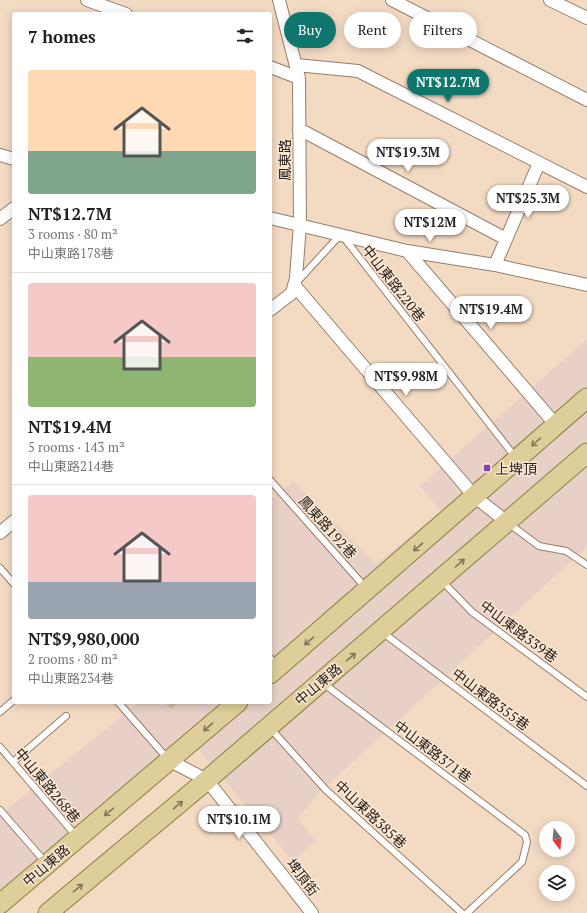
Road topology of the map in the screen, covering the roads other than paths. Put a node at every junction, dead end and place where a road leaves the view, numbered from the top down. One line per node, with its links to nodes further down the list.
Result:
1 (87, 0): 5 (street)
2 (279, 0): 7 (street, 鳳東路)
3 (392, 0): 10 (street)
4 (550, 0): 6 (street)
5 (120, 12)
6 (587, 18)
7 (296, 65): 9 (street, 鳳東路); 14 (street)
8 (272, 68): 9 (street)
9 (299, 78): 11 (street, 鳳東路)
10 (587, 100)
11 (299, 129): 19 (street, 鳳東路); 21 (street)
12 (0, 155): 13 (street)
13 (12, 158)
14 (539, 163): 15 (street); 21 (street)
15 (587, 187)
16 (12, 210): 18 (street)
17 (272, 218): 19 (street)
18 (0, 219)
19 (300, 224): 20 (street); 24 (street, 鳳東路)
20 (340, 234): 22 (street); 24 (lane); 30 (lane, 中山東路220巷)
21 (506, 239): 23 (street)
22 (407, 251): 23 (street); 28 (street)
23 (495, 265): 25 (street)
24 (294, 285): 26 (street); 32 (street)
25 (587, 285)
26 (272, 308)
27 (587, 398): 28 (main road)
28 (556, 424): 30 (main road, one-way to 30)
29 (587, 453): 33 (main road, 中山東路)
30 (517, 459): 32 (main road)
31 (272, 482): 40 (lane, 鳳東路192巷)
32 (475, 497): 33 (street); 40 (main road, one-way to 40)
33 (507, 522): 36 (lane); 38 (main road, 中山東路, one-way to 33)
34 (12, 524): 35 (street)
35 (0, 533)
36 (587, 565)
37 (0, 568): 39 (lane)
38 (440, 580): 41 (main road, 中山東路); 44 (lane, 中山東路339巷)
39 (12, 582)
40 (368, 590): 42 (main road, one-way to 42)
41 (381, 632): 43 (main road, 中山東路, one-way to 41); 55 (lane, 中山東路355巷)
42 (273, 666)
43 (321, 682): 50 (main road, 中山東路); 63 (lane, 中山東路371巷)
44 (587, 697)
45 (12, 702): 48 (lane)
46 (120, 704): 52 (lane)
47 (236, 704): 52 (main road, 中山東路, one-way to 52)
48 (0, 712)
49 (66, 716): 53 (lane)
50 (269, 727): 54 (main road, 中山東路); 62 (lane, 中山東路385巷)
51 (0, 747): 53 (lane, 中山東路268巷)
52 (170, 761): 54 (street, 埤頂街); 57 (main road, 中山東路, one-way to 57)
53 (13, 762): 57 (lane, 中山東路268巷)
54 (207, 780): 60 (main road, 中山東路, one-way to 54); 61 (street, 埤頂街)
55 (587, 786)
56 (0, 810): 58 (lane)
57 (78, 838): 58 (main road, 中山東路)
58 (47, 864): 59 (main road, 中山東路)
59 (0, 904)
60 (48, 913)
61 (312, 913)
62 (462, 913)
63 (467, 913)

